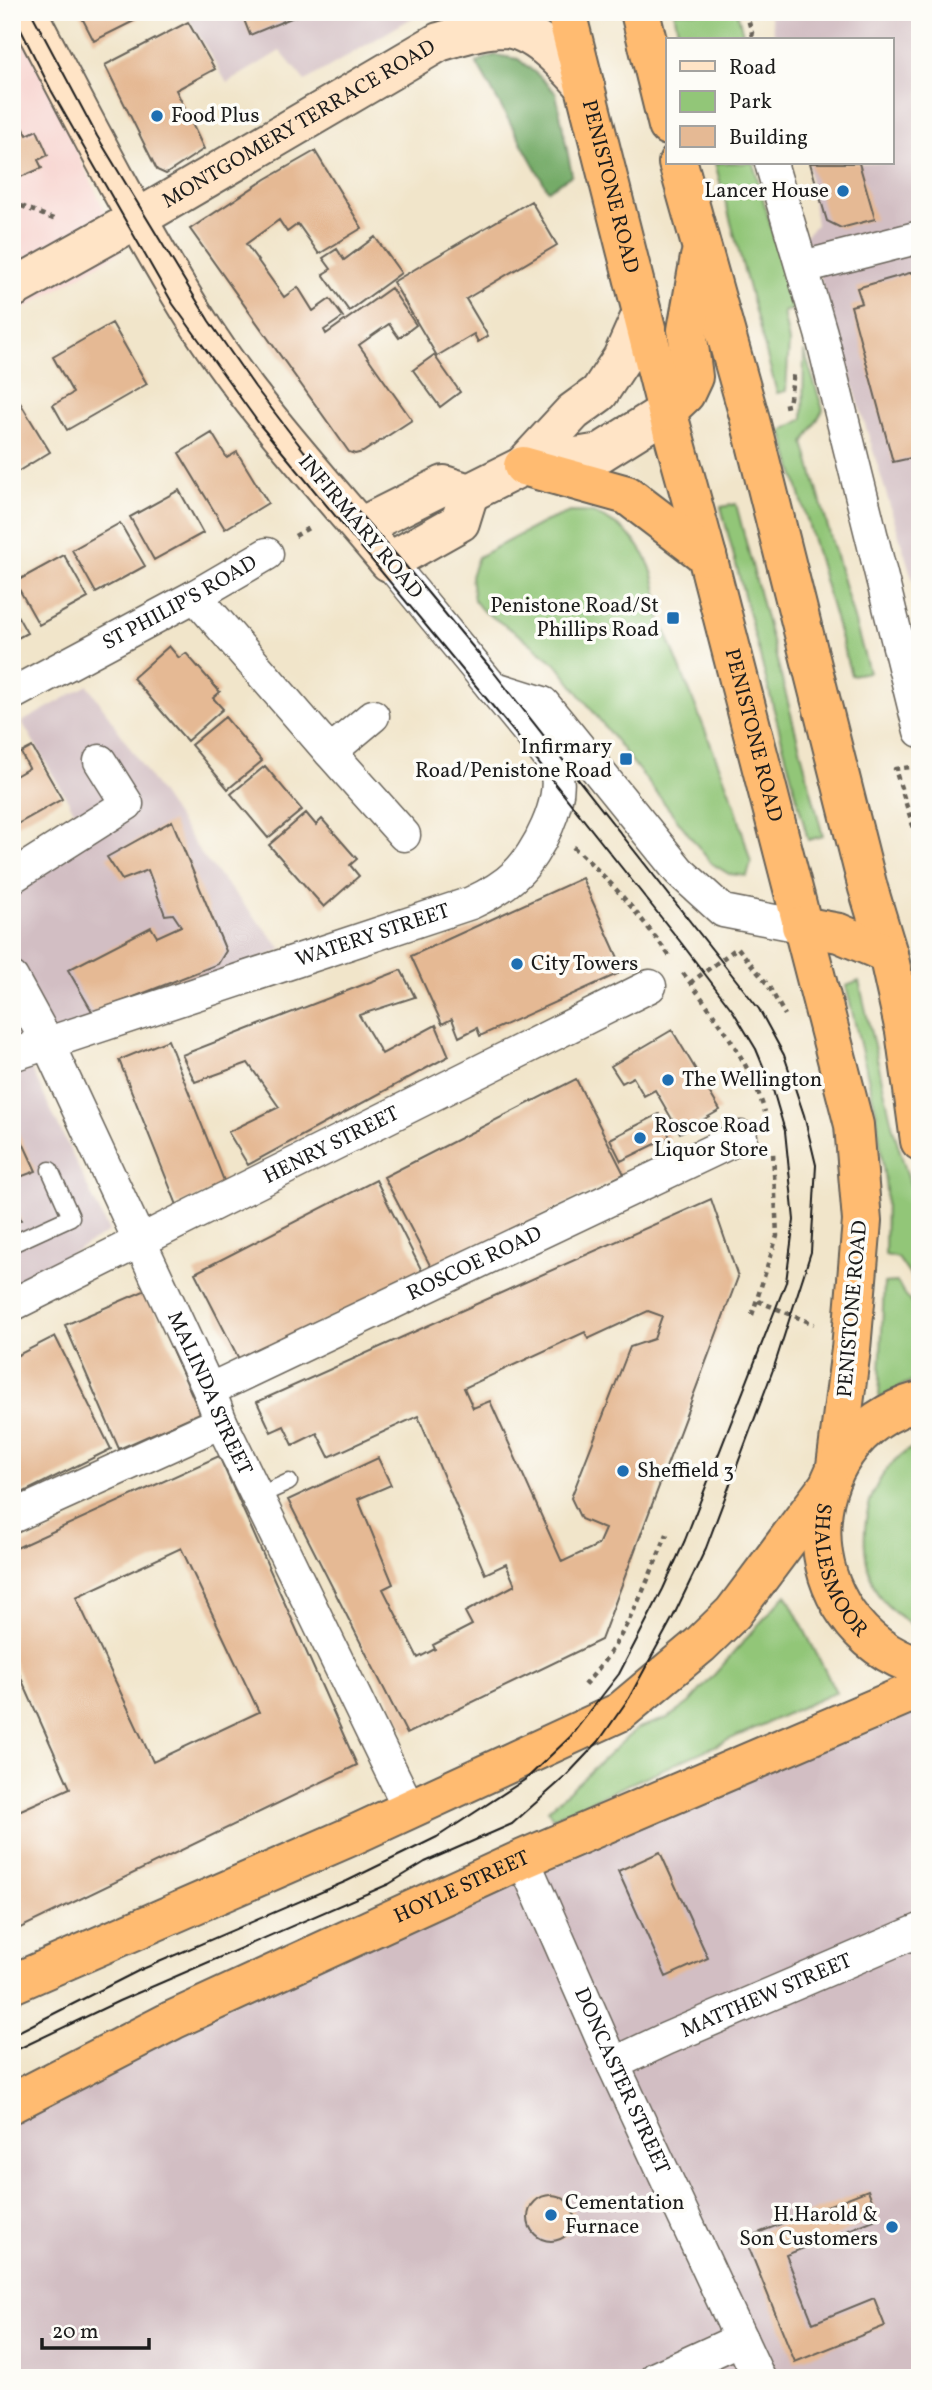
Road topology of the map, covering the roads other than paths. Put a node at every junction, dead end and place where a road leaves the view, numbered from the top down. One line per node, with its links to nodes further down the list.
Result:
1 (27, 12): 8 (street, INFIRMARY ROAD)
2 (566, 12): 4 (highway, PENISTONE ROAD)
3 (640, 12): 5 (highway)
4 (585, 86): 8 (street, MONTGOMERY TERRACE ROAD); 13 (highway, PENISTONE ROAD)
5 (666, 117)
6 (678, 164): 10 (highway)
7 (771, 164): 11 (street)
8 (137, 219): 12 (street, MONTGOMERY TERRACE ROAD); 17 (street, INFIRMARY ROAD)
9 (920, 237): 11 (street)
10 (702, 245): 14 (highway); 31 (highway)
11 (803, 267): 25 (street)
12 (12, 289)
13 (642, 313): 14 (highway, PENISTONE ROAD); 15 (street)
14 (667, 411): 15 (street); 19 (highway, PENISTONE ROAD)
15 (523, 466): 16 (street); 19 (highway)
16 (468, 493): 17 (street); 20 (street)
17 (351, 517): 20 (street, INFIRMARY ROAD)
18 (267, 554): 21 (street, ST PHILIP'S ROAD)
19 (707, 556): 30 (highway, PENISTONE ROAD)
20 (389, 562): 22 (street, INFIRMARY ROAD)
21 (195, 596): 23 (street, ST PHILIP'S ROAD); 26 (street)
22 (492, 687): 30 (street); 35 (street, WATERY STREET)
23 (12, 694)
24 (373, 716): 26 (street)
25 (920, 730)
26 (330, 752): 28 (street)
27 (100, 761): 29 (street)
28 (404, 835)
29 (12, 877)
30 (801, 926): 31 (highway); 47 (highway, PENISTONE ROAD)
31 (888, 954): 34 (highway)
32 (12, 978): 35 (street, MALINDA STREET)
33 (650, 986): 41 (street, HENRY STREET)
34 (905, 1031): 37 (highway); 39 (highway)
35 (47, 1042): 36 (street, WATERY STREET); 41 (street, MALINDA STREET)
36 (12, 1055)
37 (920, 1071)
38 (741, 1137): 44 (street, ROSCOE ROAD)
39 (920, 1141)
40 (50, 1170): 42 (lane)
41 (139, 1241): 43 (street, HENRY STREET); 44 (street, MALINDA STREET)
42 (12, 1244)
43 (12, 1306)
44 (209, 1390): 46 (street, MALINDA STREET)
45 (920, 1401): 47 (highway, SHALESMOOR)
46 (221, 1422): 49 (street, MALINDA STREET); 50 (street)
47 (832, 1476): 51 (highway, SHALESMOOR); 53 (highway)
48 (289, 1482): 49 (lane)
49 (258, 1496): 53 (street, MALINDA STREET)
50 (12, 1517)
51 (920, 1667)
52 (920, 1689): 54 (highway, HOYLE STREET)
53 (409, 1808): 56 (highway)
54 (523, 1859): 57 (street, DONCASTER STREET); 58 (highway, HOYLE STREET)
55 (920, 1930): 57 (street, MATTHEW STREET)
56 (12, 1984)
57 (613, 2064): 59 (street, DONCASTER STREET)
58 (12, 2103)
59 (741, 2339): 60 (street); 61 (street, DONCASTER STREET)
60 (656, 2378)
61 (760, 2378)

